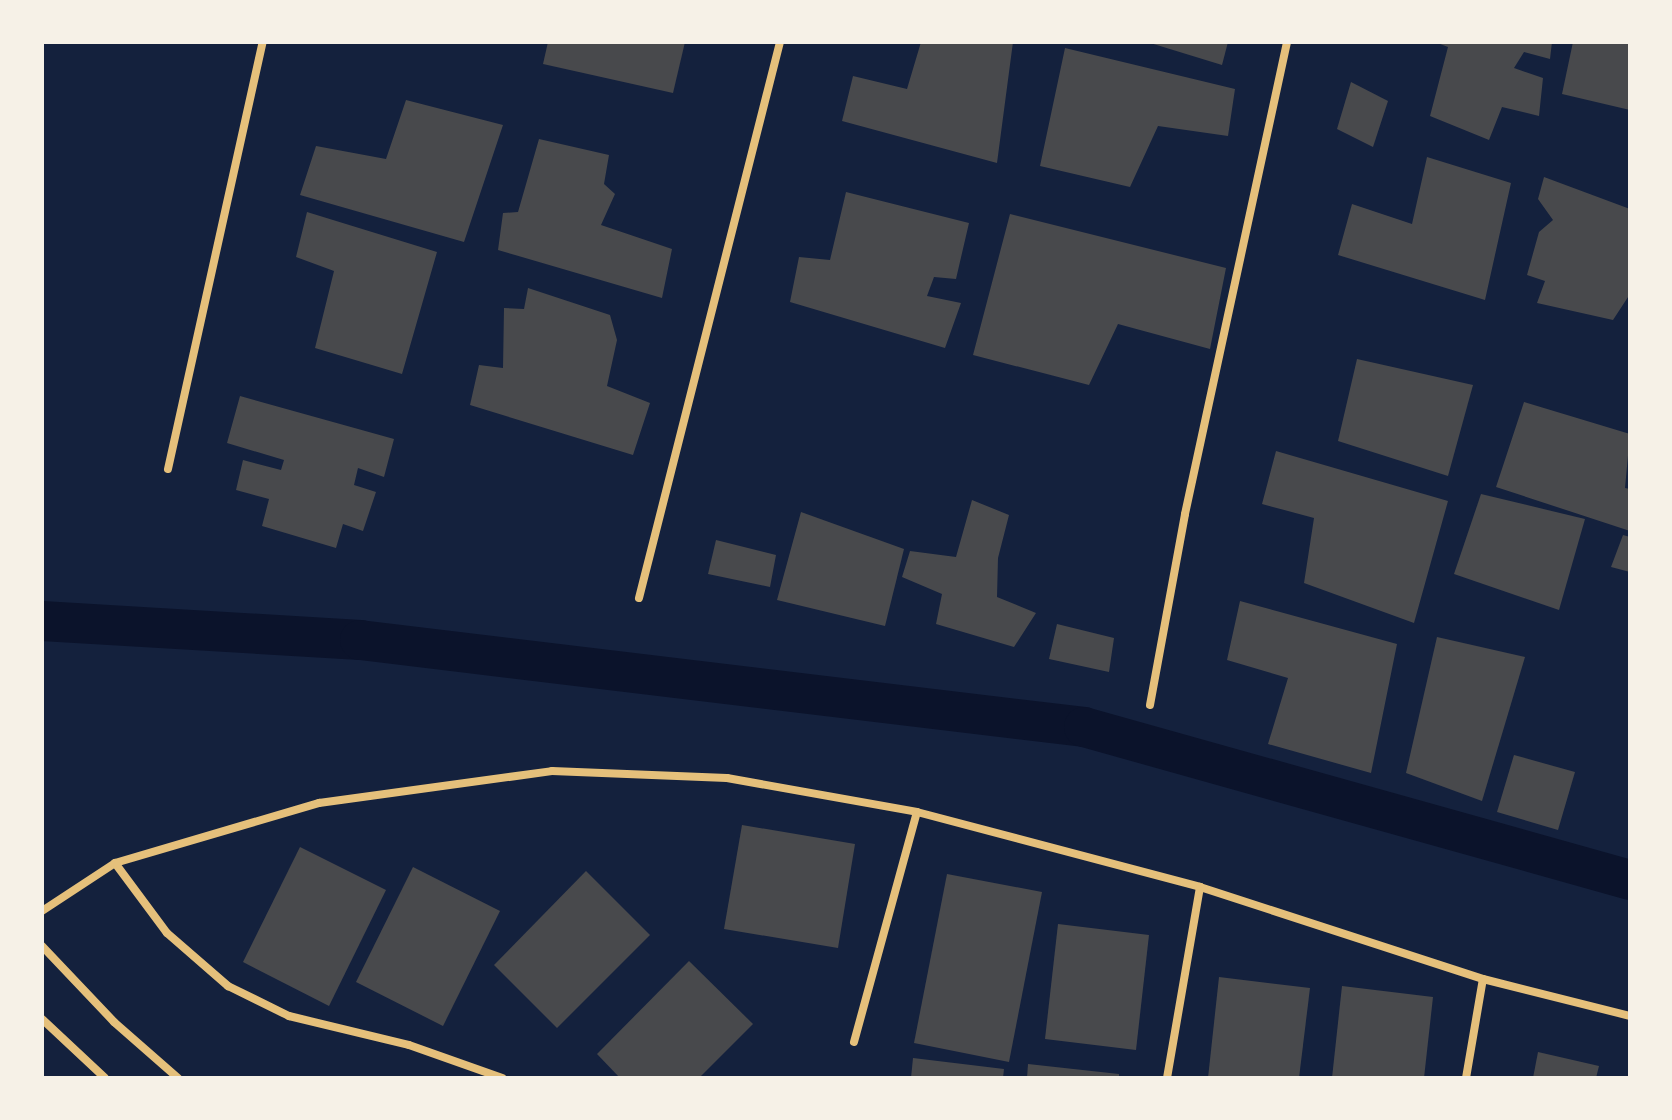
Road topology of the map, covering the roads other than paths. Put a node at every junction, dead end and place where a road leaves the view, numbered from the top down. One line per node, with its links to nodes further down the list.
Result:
1 (263, 42): 4 (street)
2 (780, 42): 5 (street)
3 (1287, 42): 6 (street)
4 (168, 469)
5 (639, 598)
6 (1150, 705)
7 (917, 812): 8 (street); 9 (street); 15 (street)
8 (115, 863): 10 (street); 18 (street)
9 (1200, 887): 12 (street); 19 (street)
10 (42, 911)
11 (42, 946): 17 (street)
12 (1483, 979): 13 (street); 20 (street)
13 (1629, 1016)
14 (42, 1019): 16 (street)
15 (854, 1042)
16 (105, 1078)
17 (178, 1078)
18 (502, 1078)
19 (1167, 1078)
20 (1466, 1078)

